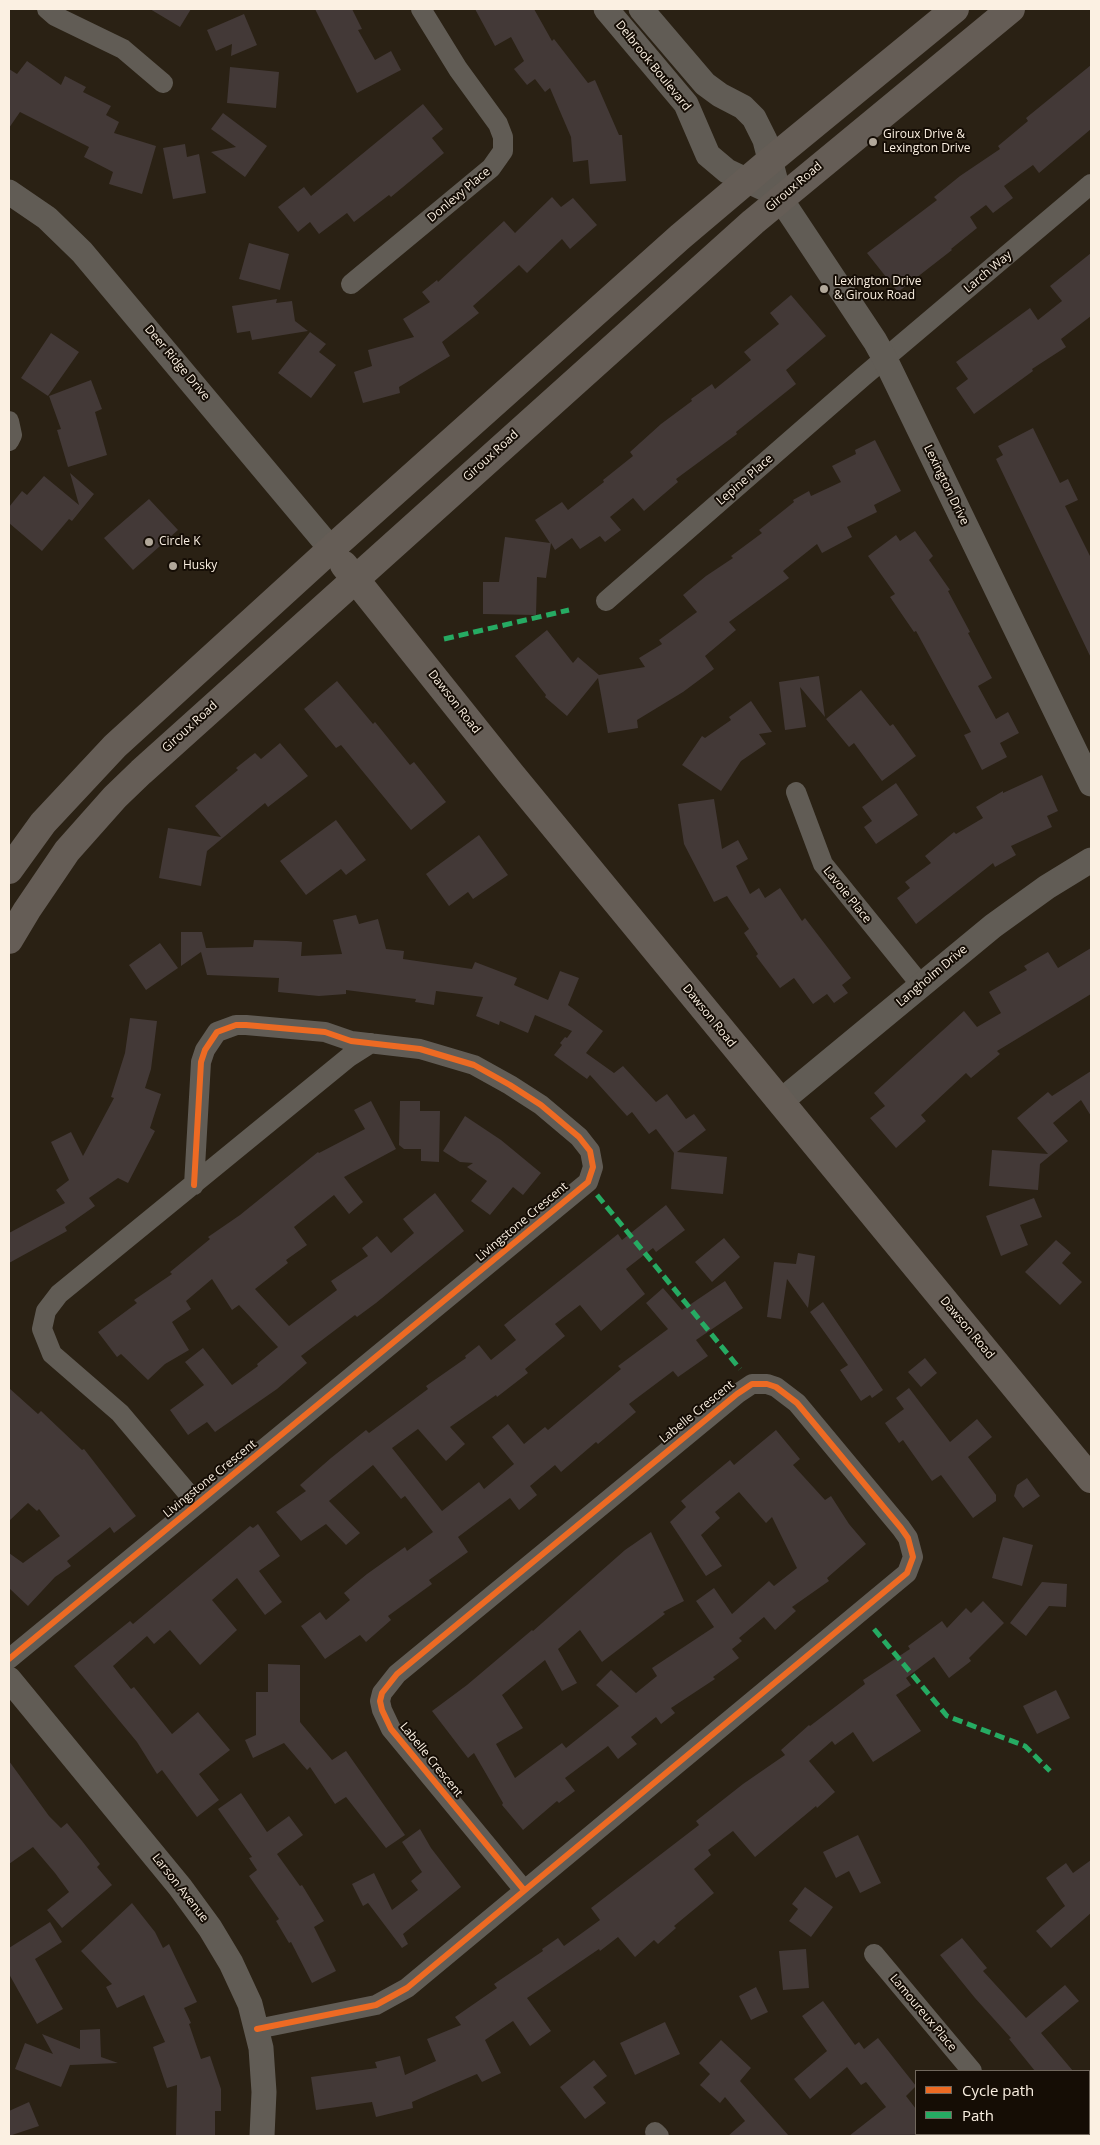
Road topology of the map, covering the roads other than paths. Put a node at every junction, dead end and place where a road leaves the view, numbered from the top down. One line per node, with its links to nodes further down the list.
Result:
1 (47, 9): 7 (street)
2 (421, 9): 13 (street, Donlevy Place)
3 (606, 9): 9 (street, Delbrook Boulevard)
4 (641, 9): 8 (street)
5 (955, 9): 8 (main road)
6 (1011, 9): 12 (main road, Giroux Road)
7 (163, 83)
8 (771, 160): 9 (main road); 12 (street)
9 (748, 180): 12 (street, Delbrook Boulevard); 17 (main road)
10 (1091, 184): 14 (street, Larch Way)
11 (9, 192): 17 (street, Deer Ridge Drive)
12 (780, 198): 14 (street, Lexington Drive); 18 (main road, Giroux Road)
13 (351, 284)
14 (885, 359): 19 (street, Lepine Place); 20 (street, Lexington Drive)
15 (9, 421): 16 (street)
16 (9, 441)
17 (331, 549): 18 (main road, Dawson Road); 23 (main road)
18 (355, 578): 24 (main road, Giroux Road); 27 (main road, Dawson Road)
19 (606, 601)
20 (1091, 784)
21 (796, 792): 25 (street, Lavoie Place)
22 (1091, 860): 25 (street, Langholm Drive)
23 (9, 870)
24 (9, 940)
25 (921, 985): 27 (street, Langholm Drive)
26 (371, 1043): 28 (street, Livingstone Crescent); 28 (street, Livingstone Crescent); 30 (street, Livingstone Crescent)
27 (780, 1102): 29 (main road, Dawson Road)
28 (194, 1185): 30 (street, Livingstone Crescent)
29 (1091, 1479)
30 (197, 1504): 31 (street, Livingstone Crescent)
31 (9, 1659)
32 (9, 1679): 35 (street, Larson Avenue)
33 (524, 1890): 33 (street, Labelle Crescent); 35 (street, Labelle Crescent)
34 (874, 1954): 36 (street, Lamoureux Place)
35 (257, 2030): 37 (street, Larson Avenue)
36 (971, 2070)
37 (262, 2136)

